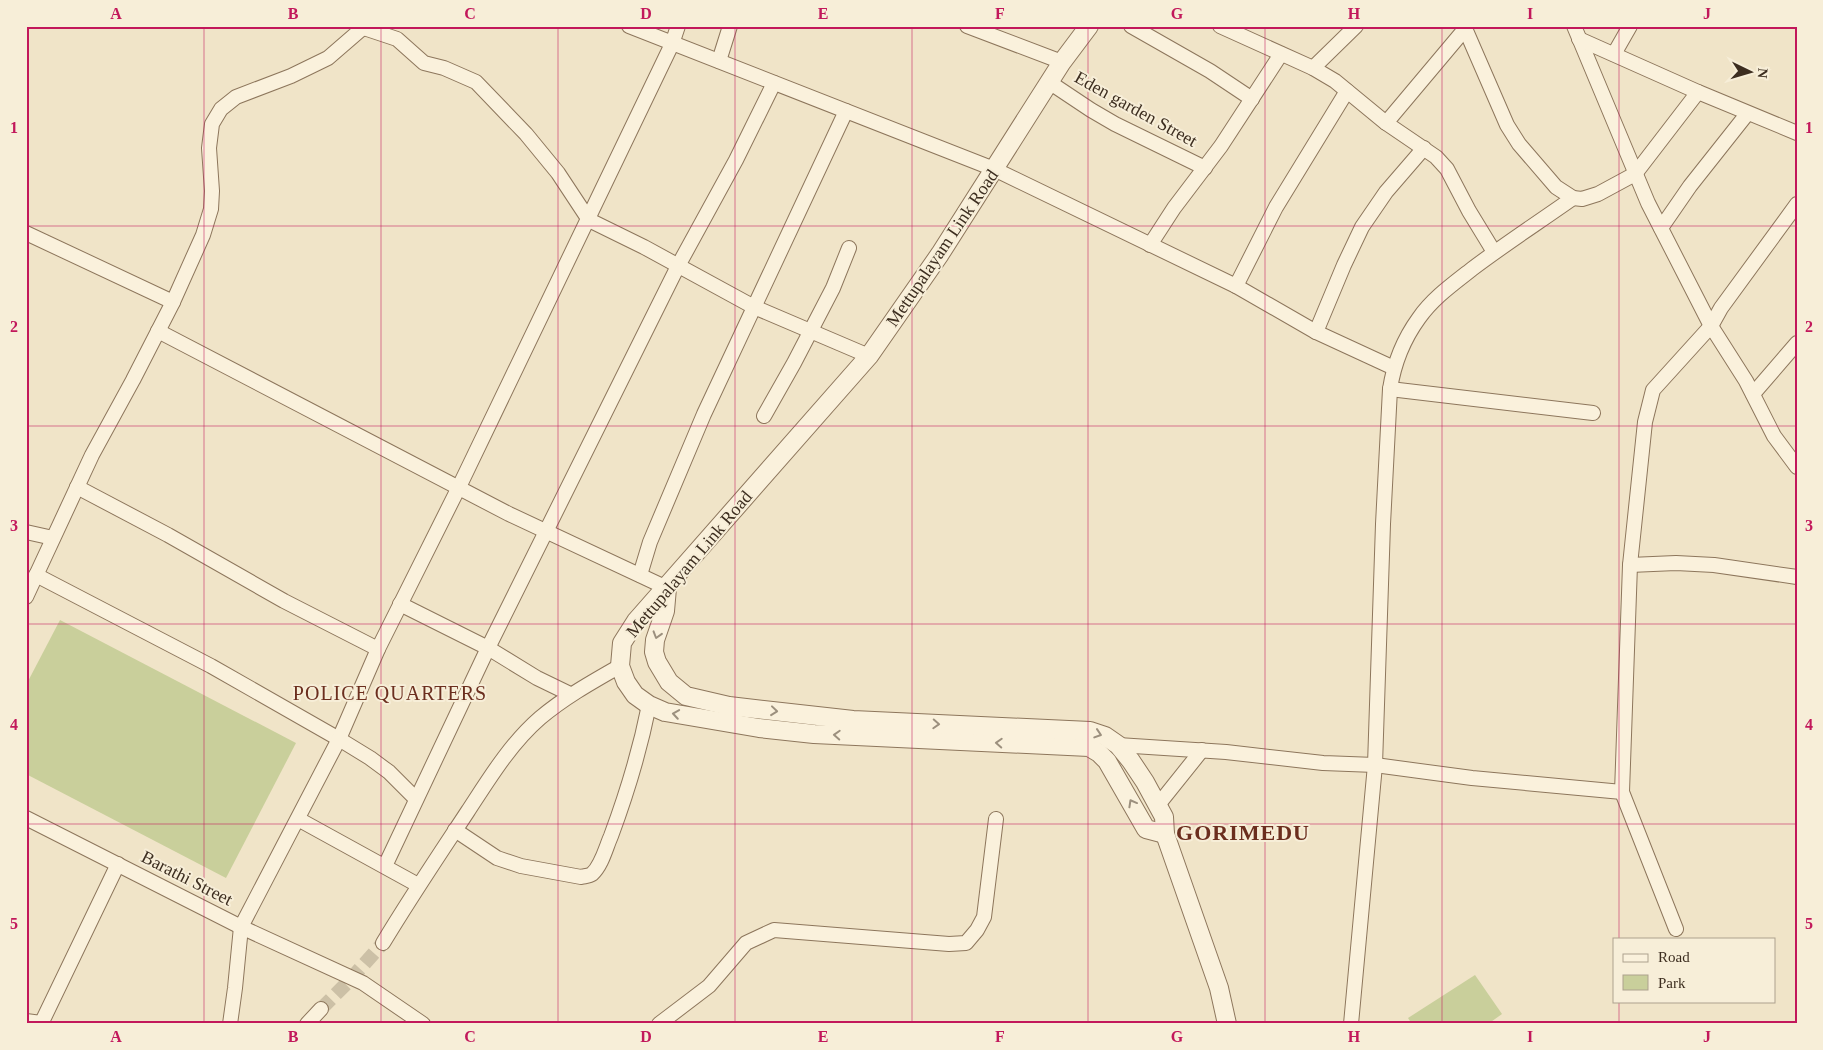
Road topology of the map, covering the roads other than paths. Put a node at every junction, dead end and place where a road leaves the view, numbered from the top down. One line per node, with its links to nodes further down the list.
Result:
1 (630, 26): 14 (street)
2 (678, 26): 14 (street)
3 (730, 26): 17 (street)
4 (966, 26): 18 (street)
5 (1089, 26): 18 (street, Mettupalayam Link Road)
6 (1131, 26): 24 (street)
7 (1220, 26): 12 (street)
8 (1356, 26): 19 (street)
9 (1630, 26): 16 (street)
10 (365, 27): 35 (street); 43 (street)
11 (1464, 28): 27 (street); 33 (street)
12 (1238, 30): 15 (street)
13 (1577, 32): 16 (street); 32 (street)
14 (672, 44): 17 (street); 35 (street)
15 (1281, 54): 19 (street); 24 (street)
16 (1614, 54): 23 (street)
17 (719, 61): 21 (street)
18 (1062, 62): 20 (street, Mettupalayam Link Road)
19 (1313, 68): 22 (street)
20 (1049, 82): 30 (street, Eden garden Street); 31 (street, Mettupalayam Link Road)
21 (774, 83): 25 (street); 41 (street)
22 (1347, 91): 27 (street); 42 (street)
23 (1698, 92): 26 (street); 32 (street)
24 (1252, 99): 30 (street)
25 (846, 111): 31 (street); 44 (street)
26 (1747, 114): 28 (street); 36 (street)
27 (1386, 123): 29 (street)
28 (1797, 133)
29 (1424, 148): 40 (street); 48 (street)
30 (1205, 168): 38 (street)
31 (994, 169): 38 (street); 50 (street, Mettupalayam Link Road)
32 (1634, 174): 33 (street); 36 (street)
33 (1573, 198): 40 (street)
34 (1797, 204): 45 (street)
35 (589, 220): 41 (street); 58 (street)
36 (1661, 228): 45 (street)
37 (26, 233): 43 (street)
38 (1150, 245): 42 (street)
39 (849, 248): 47 (street)
40 (1494, 252): 51 (street)
41 (678, 266): 44 (street); 59 (street)
42 (1236, 286): 48 (street)
43 (173, 302): 46 (street)
44 (754, 307): 47 (street); 64 (street)
45 (1711, 326): 53 (street); 62 (street)
46 (158, 331): 57 (street); 58 (street)
47 (811, 331): 50 (street); 55 (street)
48 (1316, 332): 51 (street)
49 (1797, 344): 53 (street)
50 (870, 356): 66 (street, Mettupalayam Link Road)
51 (1394, 368): 52 (street)
52 (1390, 389): 54 (street); 77 (street)
53 (1753, 394): 56 (street)
54 (1593, 413)
55 (764, 416)
56 (1797, 467)
57 (77, 487): 61 (street); 70 (street)
58 (459, 487): 59 (street); 68 (street)
59 (546, 531): 64 (street); 69 (street)
60 (26, 532): 61 (street)
61 (53, 538): 63 (street)
62 (1630, 565): 65 (street); 78 (street)
63 (36, 575): 67 (street); 74 (street)
64 (640, 575): 66 (street)
65 (1797, 578)
66 (666, 588): 71 (street, Mettupalayam Link Road); 75 (street, one-way to 75)
67 (26, 597)
68 (400, 604): 69 (street); 70 (street)
69 (488, 648): 72 (street); 79 (street)
70 (378, 649): 74 (street)
71 (620, 666): 72 (street); 73 (street)
72 (570, 694): 84 (street)
73 (649, 705): 84 (street); 85 (street, one-way to 73)
74 (339, 740): 79 (street); 82 (street)
75 (1118, 746): 76 (street); 80 (street)
76 (1202, 750): 77 (street); 80 (street)
77 (1375, 765): 78 (street); 100 (street)
78 (1622, 792): 90 (street)
79 (416, 799): 87 (street)
80 (1158, 805): 85 (street)
81 (26, 818): 86 (street, Barathi Street)
82 (298, 819): 87 (street); 89 (street)
83 (996, 819): 98 (street)
84 (455, 830): 88 (street)
85 (1164, 834): 99 (street)
86 (118, 864): 89 (street, Barathi Street); 94 (street)
87 (385, 866): 88 (street)
88 (418, 885): 91 (street)
89 (241, 927): 95 (street); 97 (street, Barathi Street)
90 (1676, 928)
91 (382, 943)
92 (321, 1009): 96 (street)
93 (26, 1021): 94 (street)
94 (41, 1024)
95 (230, 1024)
96 (307, 1024)
97 (422, 1024)
98 (658, 1024)
99 (1227, 1024)
100 (1351, 1024)

